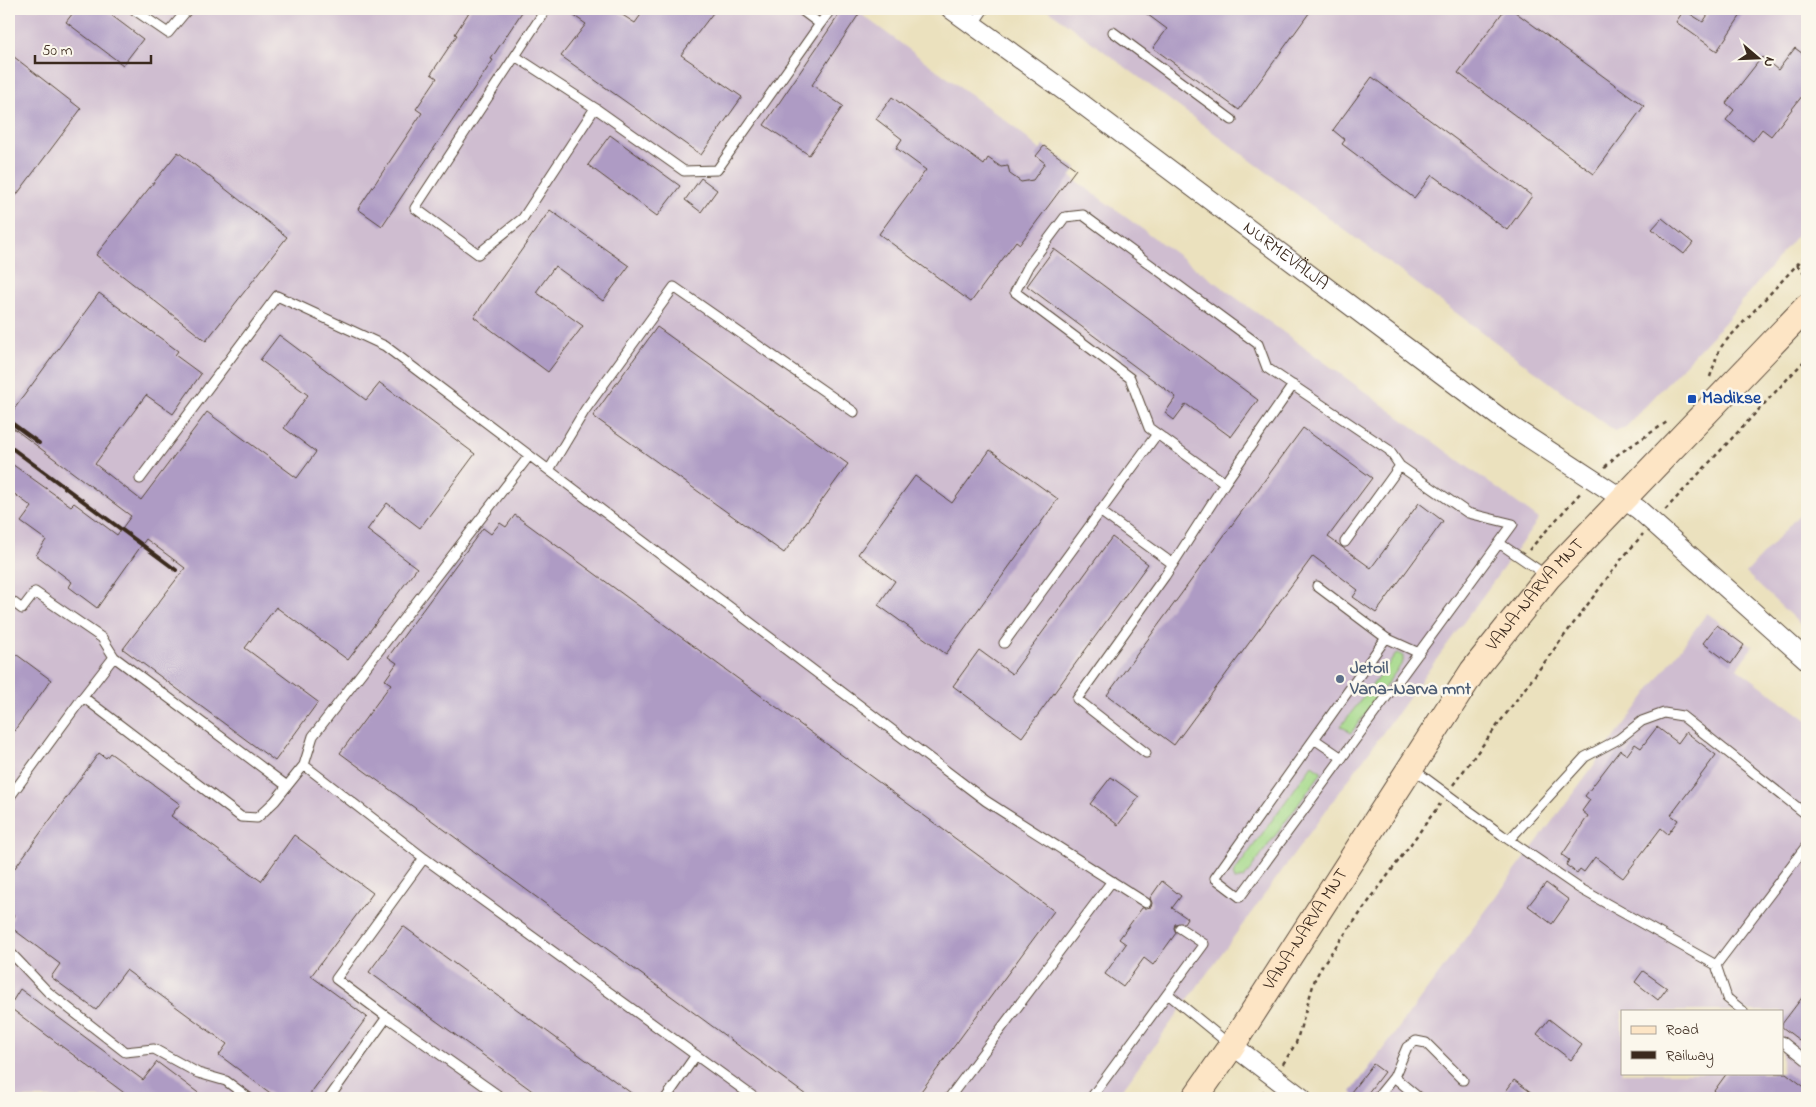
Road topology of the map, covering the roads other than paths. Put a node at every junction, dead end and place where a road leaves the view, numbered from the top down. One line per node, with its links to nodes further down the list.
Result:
1 (133, 9): 2 (lane)
2 (188, 9)
3 (546, 9): 11 (lane)
4 (800, 9): 8 (lane)
5 (831, 9): 8 (lane)
6 (951, 9): 9 (street, NURMEVÄLJA)
7 (984, 9): 9 (lane)
8 (820, 24): 12 (lane)
9 (974, 25): 23 (street, NURMEVÄLJA)
10 (1113, 32): 13 (lane)
11 (515, 56): 12 (lane); 12 (lane)
12 (595, 108)
13 (1232, 120)
14 (1807, 306): 23 (main road, VANA-NARVA MNT)
15 (1293, 385): 17 (lane); 19 (lane); 22 (lane)
16 (854, 412): 20 (lane)
17 (1157, 434): 22 (lane); 24 (lane)
18 (529, 456): 20 (lane); 21 (lane); 40 (lane)
19 (1400, 466): 25 (lane); 26 (lane)
20 (549, 470): 48 (lane)
21 (140, 479)
22 (1225, 483): 27 (lane)
23 (1623, 498): 28 (main road, VANA-NARVA MNT); 35 (street)
24 (1100, 511): 27 (lane); 32 (lane)
25 (1345, 542)
26 (1499, 543): 28 (lane); 33 (lane)
27 (1173, 564): 38 (lane)
28 (1548, 577): 41 (main road, VANA-NARVA MNT)
29 (1317, 586): 31 (lane)
30 (9, 599): 34 (lane)
31 (1386, 638): 33 (lane); 37 (lane)
32 (1004, 643)
33 (1419, 653): 39 (lane)
34 (114, 657): 36 (lane); 42 (lane)
35 (1807, 660)
36 (83, 697): 42 (lane); 43 (lane)
37 (1314, 739): 39 (lane); 39 (lane)
38 (1146, 753)
39 (1342, 758)
40 (304, 765): 42 (lane); 47 (lane)
41 (1410, 767): 45 (lane); 57 (main road, VANA-NARVA MNT)
42 (287, 786)
43 (9, 798)
44 (1807, 814): 45 (lane)
45 (1509, 840): 52 (lane)
46 (1807, 845): 52 (lane)
47 (424, 858): 55 (lane); 58 (lane)
48 (1112, 881): 49 (lane); 67 (lane)
49 (1146, 903)
50 (1180, 928): 53 (lane)
51 (9, 951): 62 (lane)
52 (1716, 965): 54 (lane)
53 (1168, 994): 57 (lane); 68 (lane)
54 (1742, 1010)
55 (387, 1017): 63 (lane); 64 (lane)
56 (1784, 1044): 59 (lane)
57 (1232, 1046): 69 (main road, VANA-NARVA MNT); 70 (street)
58 (696, 1056): 65 (lane); 66 (lane)
59 (1807, 1061)
60 (1394, 1077): 61 (lane); 71 (lane); 72 (lane)
61 (1464, 1080)
62 (249, 1098)
63 (329, 1098)
64 (502, 1098)
65 (666, 1098)
66 (755, 1098)
67 (949, 1098)
68 (1091, 1098)
69 (1195, 1098)
70 (1302, 1098)
71 (1378, 1098)
72 (1419, 1098)

